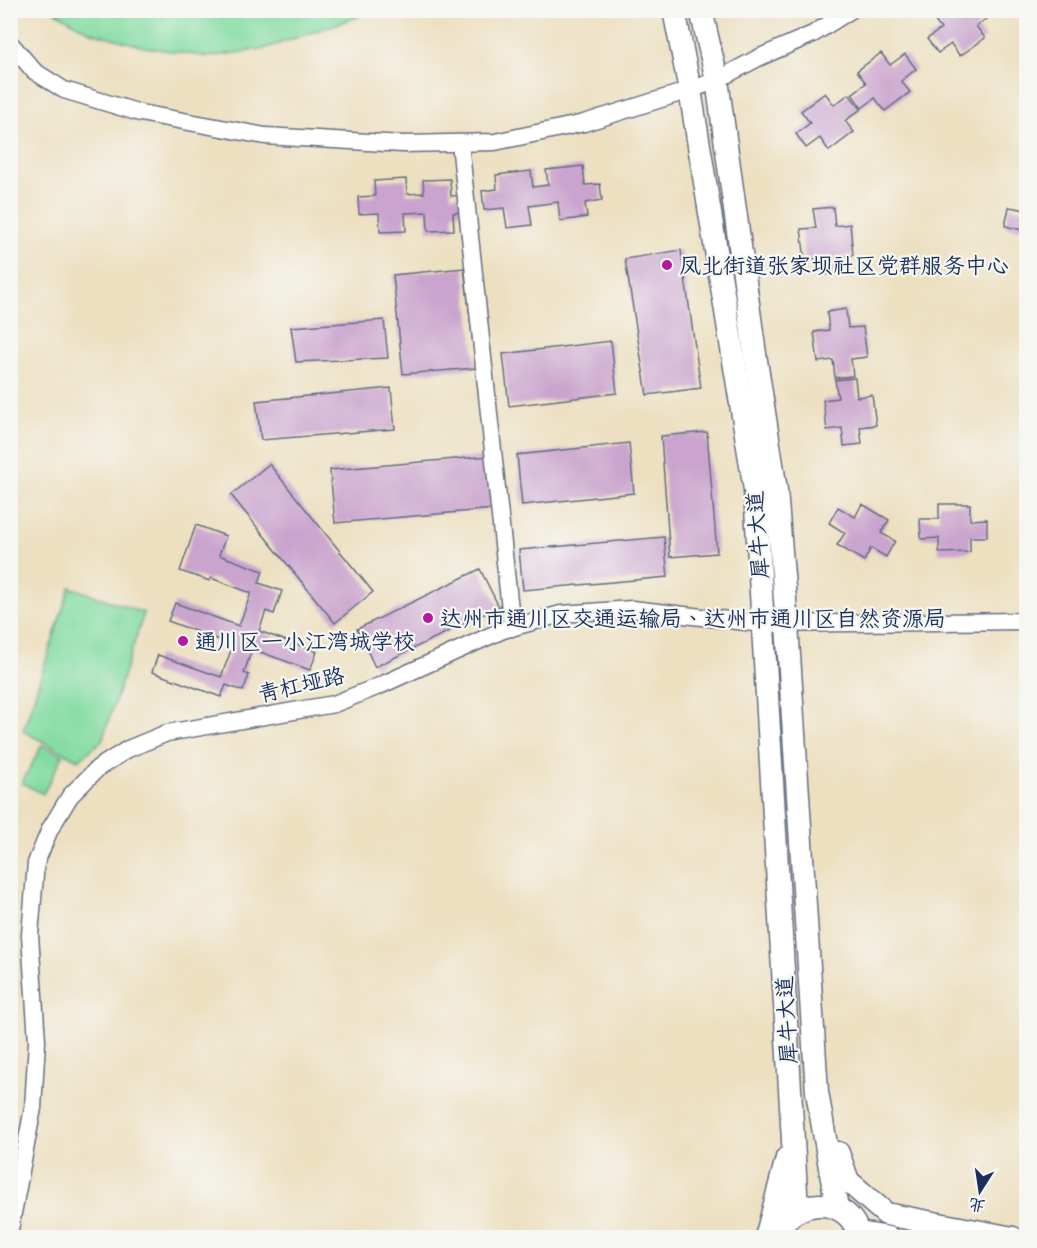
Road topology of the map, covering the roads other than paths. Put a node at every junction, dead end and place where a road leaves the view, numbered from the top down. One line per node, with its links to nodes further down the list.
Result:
1 (674, 10): 6 (main road, 犀牛大道)
2 (701, 10): 5 (main road, 犀牛大道)
3 (851, 10): 5 (street)
4 (10, 43): 7 (street)
5 (717, 80): 6 (street); 10 (main road, 犀牛大道)
6 (690, 90): 7 (street); 9 (main road, 犀牛大道)
7 (460, 143): 11 (street)
8 (1026, 621): 10 (street, 青杠垭路)
9 (763, 624): 10 (street, 青杠垭路); 11 (street, 青杠垭路); 13 (main road, 犀牛大道)
10 (788, 624): 12 (main road, 犀牛大道)
11 (512, 628): 16 (street, 青杠垭路)
12 (817, 1092): 14 (main road, 犀牛大道); 21 (main road)
13 (793, 1130): 15 (main road, 犀牛大道); 18 (main road)
14 (837, 1208): 15 (main road); 17 (main road)
15 (797, 1209): 19 (main road)
16 (10, 1229)
17 (859, 1235): 20 (main road)
18 (766, 1238)
19 (778, 1238)
20 (889, 1238)
21 (1013, 1238)

